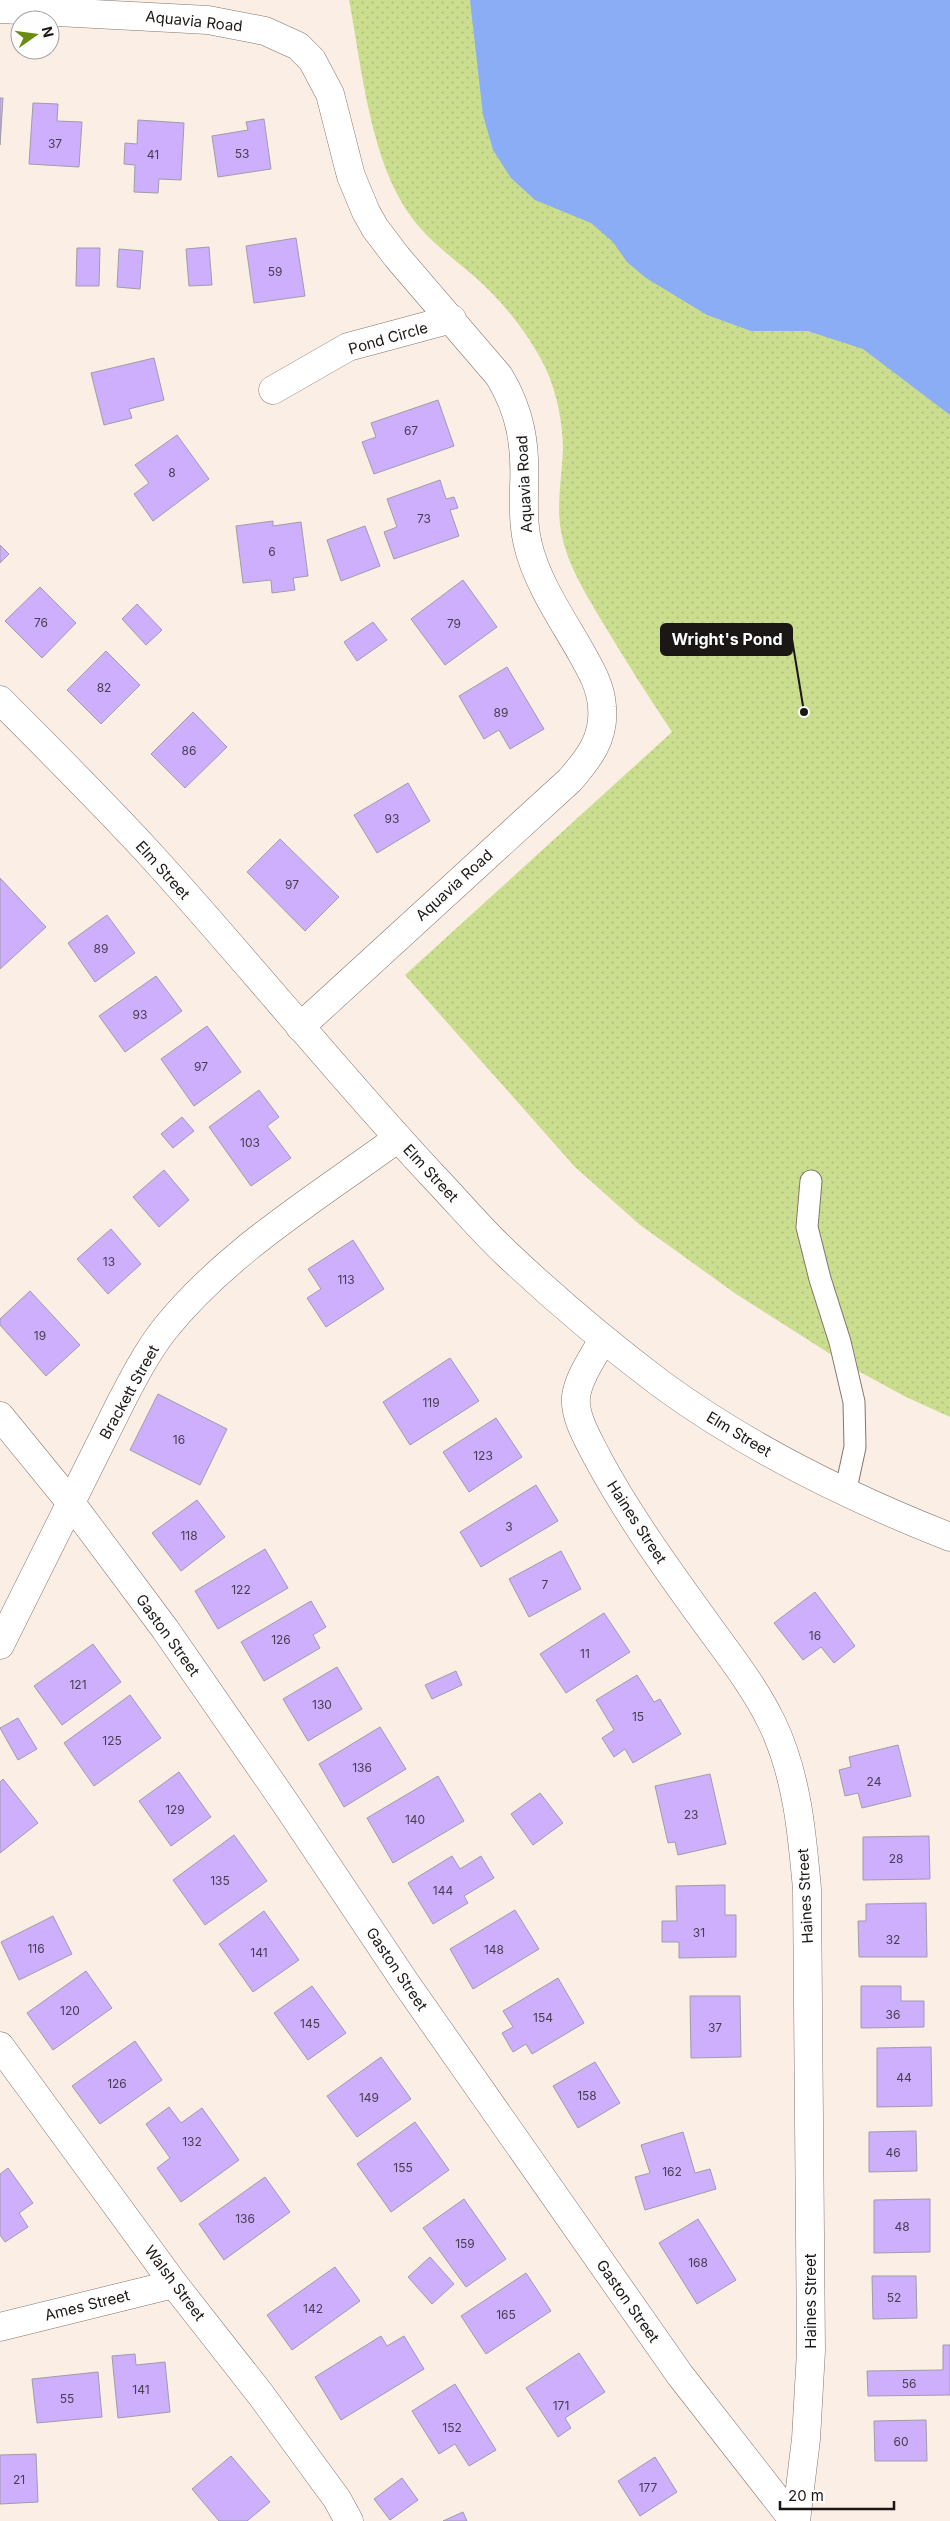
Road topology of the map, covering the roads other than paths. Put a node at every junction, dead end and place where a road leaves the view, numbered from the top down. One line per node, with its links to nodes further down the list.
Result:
1 (89, 6): 2 (street, Aquavia Road); 3 (street, Aquavia Road)
2 (0, 9)
3 (452, 319): 4 (street, Pond Circle); 6 (street, Aquavia Road)
4 (273, 390)
5 (0, 700): 6 (street, Elm Street)
6 (300, 1027): 7 (street, Elm Street)
7 (398, 1138): 9 (street, Elm Street); 12 (street, Brackett Street)
8 (812, 1181): 11 (lane)
9 (603, 1339): 11 (street, Elm Street); 19 (street, Haines Street)
10 (0, 1416): 12 (street, Gaston Street)
11 (845, 1493): 13 (street, Elm Street)
12 (71, 1503): 14 (street, Brackett Street); 19 (street, Gaston Street)
13 (950, 1537)
14 (0, 1645)
15 (0, 2046): 16 (street, Walsh Street)
16 (174, 2284): 17 (street, Ames Street); 18 (street, Walsh Street)
17 (0, 2327)
18 (349, 2521)
19 (795, 2521)

